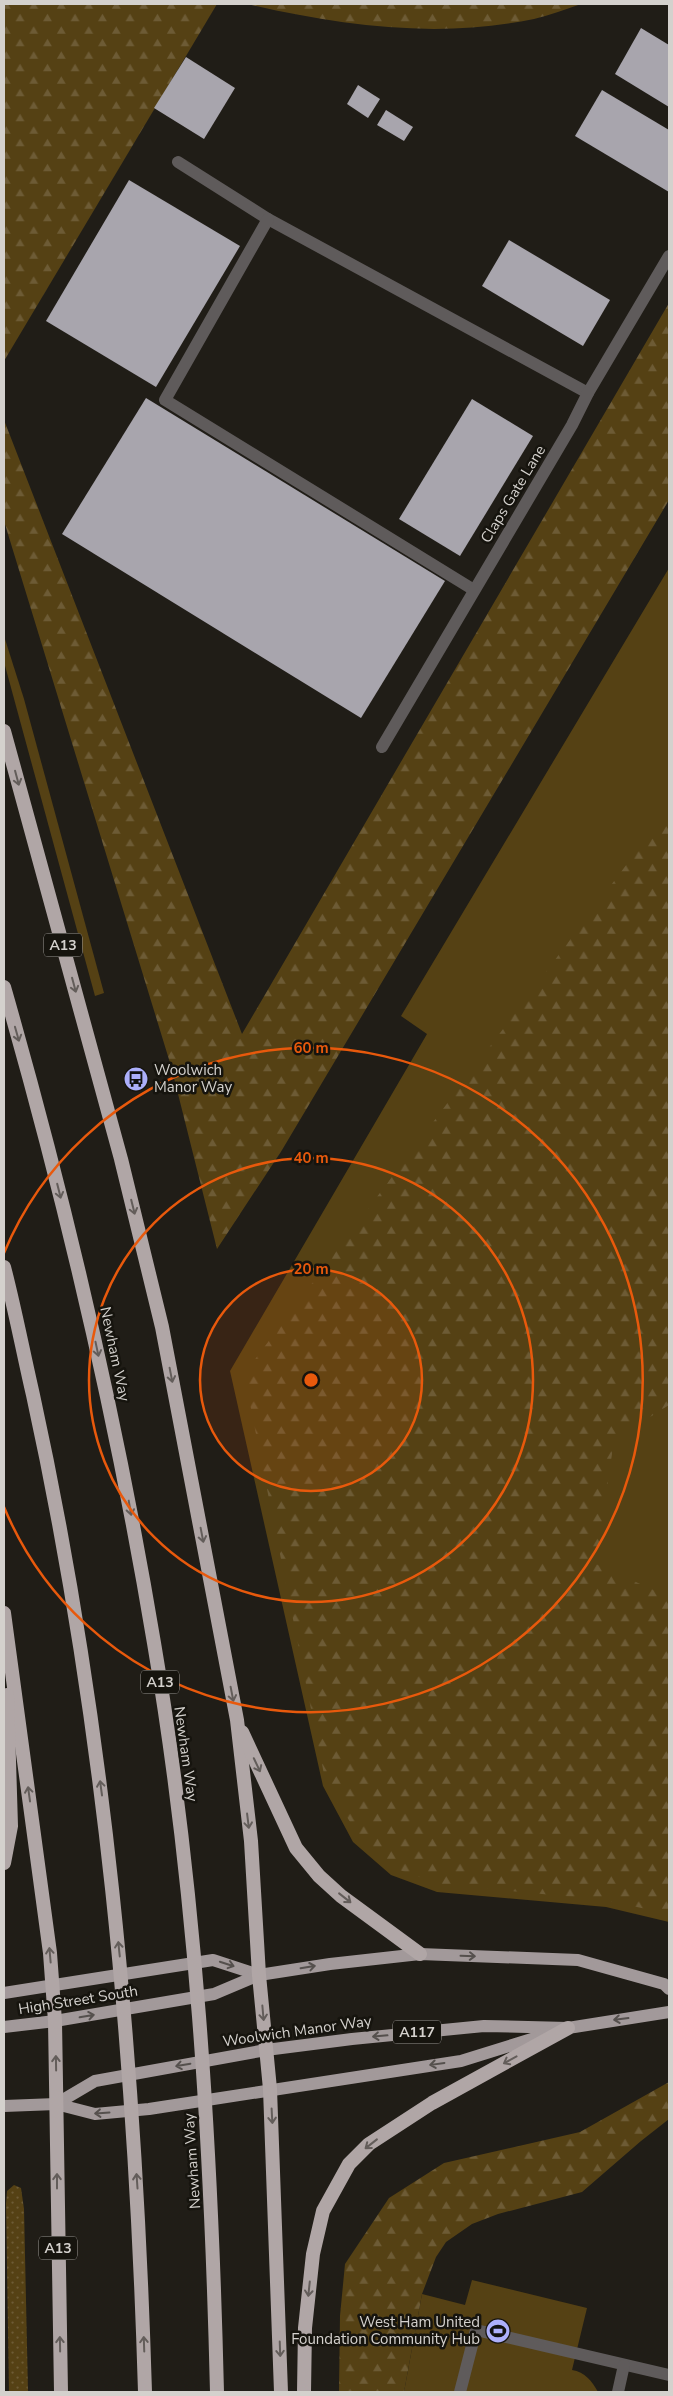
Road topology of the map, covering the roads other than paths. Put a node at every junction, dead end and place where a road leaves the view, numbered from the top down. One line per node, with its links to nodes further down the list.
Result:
1 (178, 162): 2 (street)
2 (268, 219): 4 (street); 5 (street)
3 (669, 256): 4 (street, Claps Gate Lane)
4 (588, 393): 5 (street, Claps Gate Lane)
5 (474, 590): 7 (street, Claps Gate Lane)
6 (4, 731): 11 (highway, A13, one-way to 11)
7 (382, 746)
8 (4, 987): 30 (highway, Newham Way / A13, one-way to 30)
9 (4, 1267): 29 (highway, one-way to 9)
10 (4, 1617): 12 (highway); 15 (highway, A13, one-way to 10)
11 (237, 1720): 13 (highway, A13, one-way to 13); 14 (highway, one-way to 14)
12 (4, 1863)
13 (420, 1954): 14 (main road, one-way to 13); 16 (main road, one-way to 16)
14 (259, 1975): 15 (main road, one-way to 14); 19 (main road, High Street South, one-way to 14); 22 (highway, one-way to 22)
15 (52, 1986): 17 (main road); 19 (highway, A13)
16 (669, 1989)
17 (4, 1993)
18 (669, 2012): 21 (main road, Woolwich Manor Way / A117, one-way to 21)
19 (55, 2021): 20 (main road, High Street South); 24 (highway, A13, one-way to 19)
20 (4, 2027)
21 (568, 2028): 22 (main road, Woolwich Manor Way / A117, one-way to 22); 23 (main road, A117, one-way to 23); 32 (highway, one-way to 32)
22 (266, 2050): 23 (highway); 24 (main road, Woolwich Manor Way / A117, one-way to 24)
23 (270, 2089): 24 (main road, A117, one-way to 24); 31 (highway, one-way to 31)
24 (56, 2104): 25 (main road, A117); 28 (highway, A13, one-way to 24)
25 (4, 2106)
26 (624, 2365): 27 (street); 33 (street); 34 (street)
27 (669, 2375)
28 (61, 2392)
29 (145, 2392)
30 (217, 2392)
31 (281, 2392)
32 (304, 2392)
33 (460, 2392)
34 (618, 2392)

